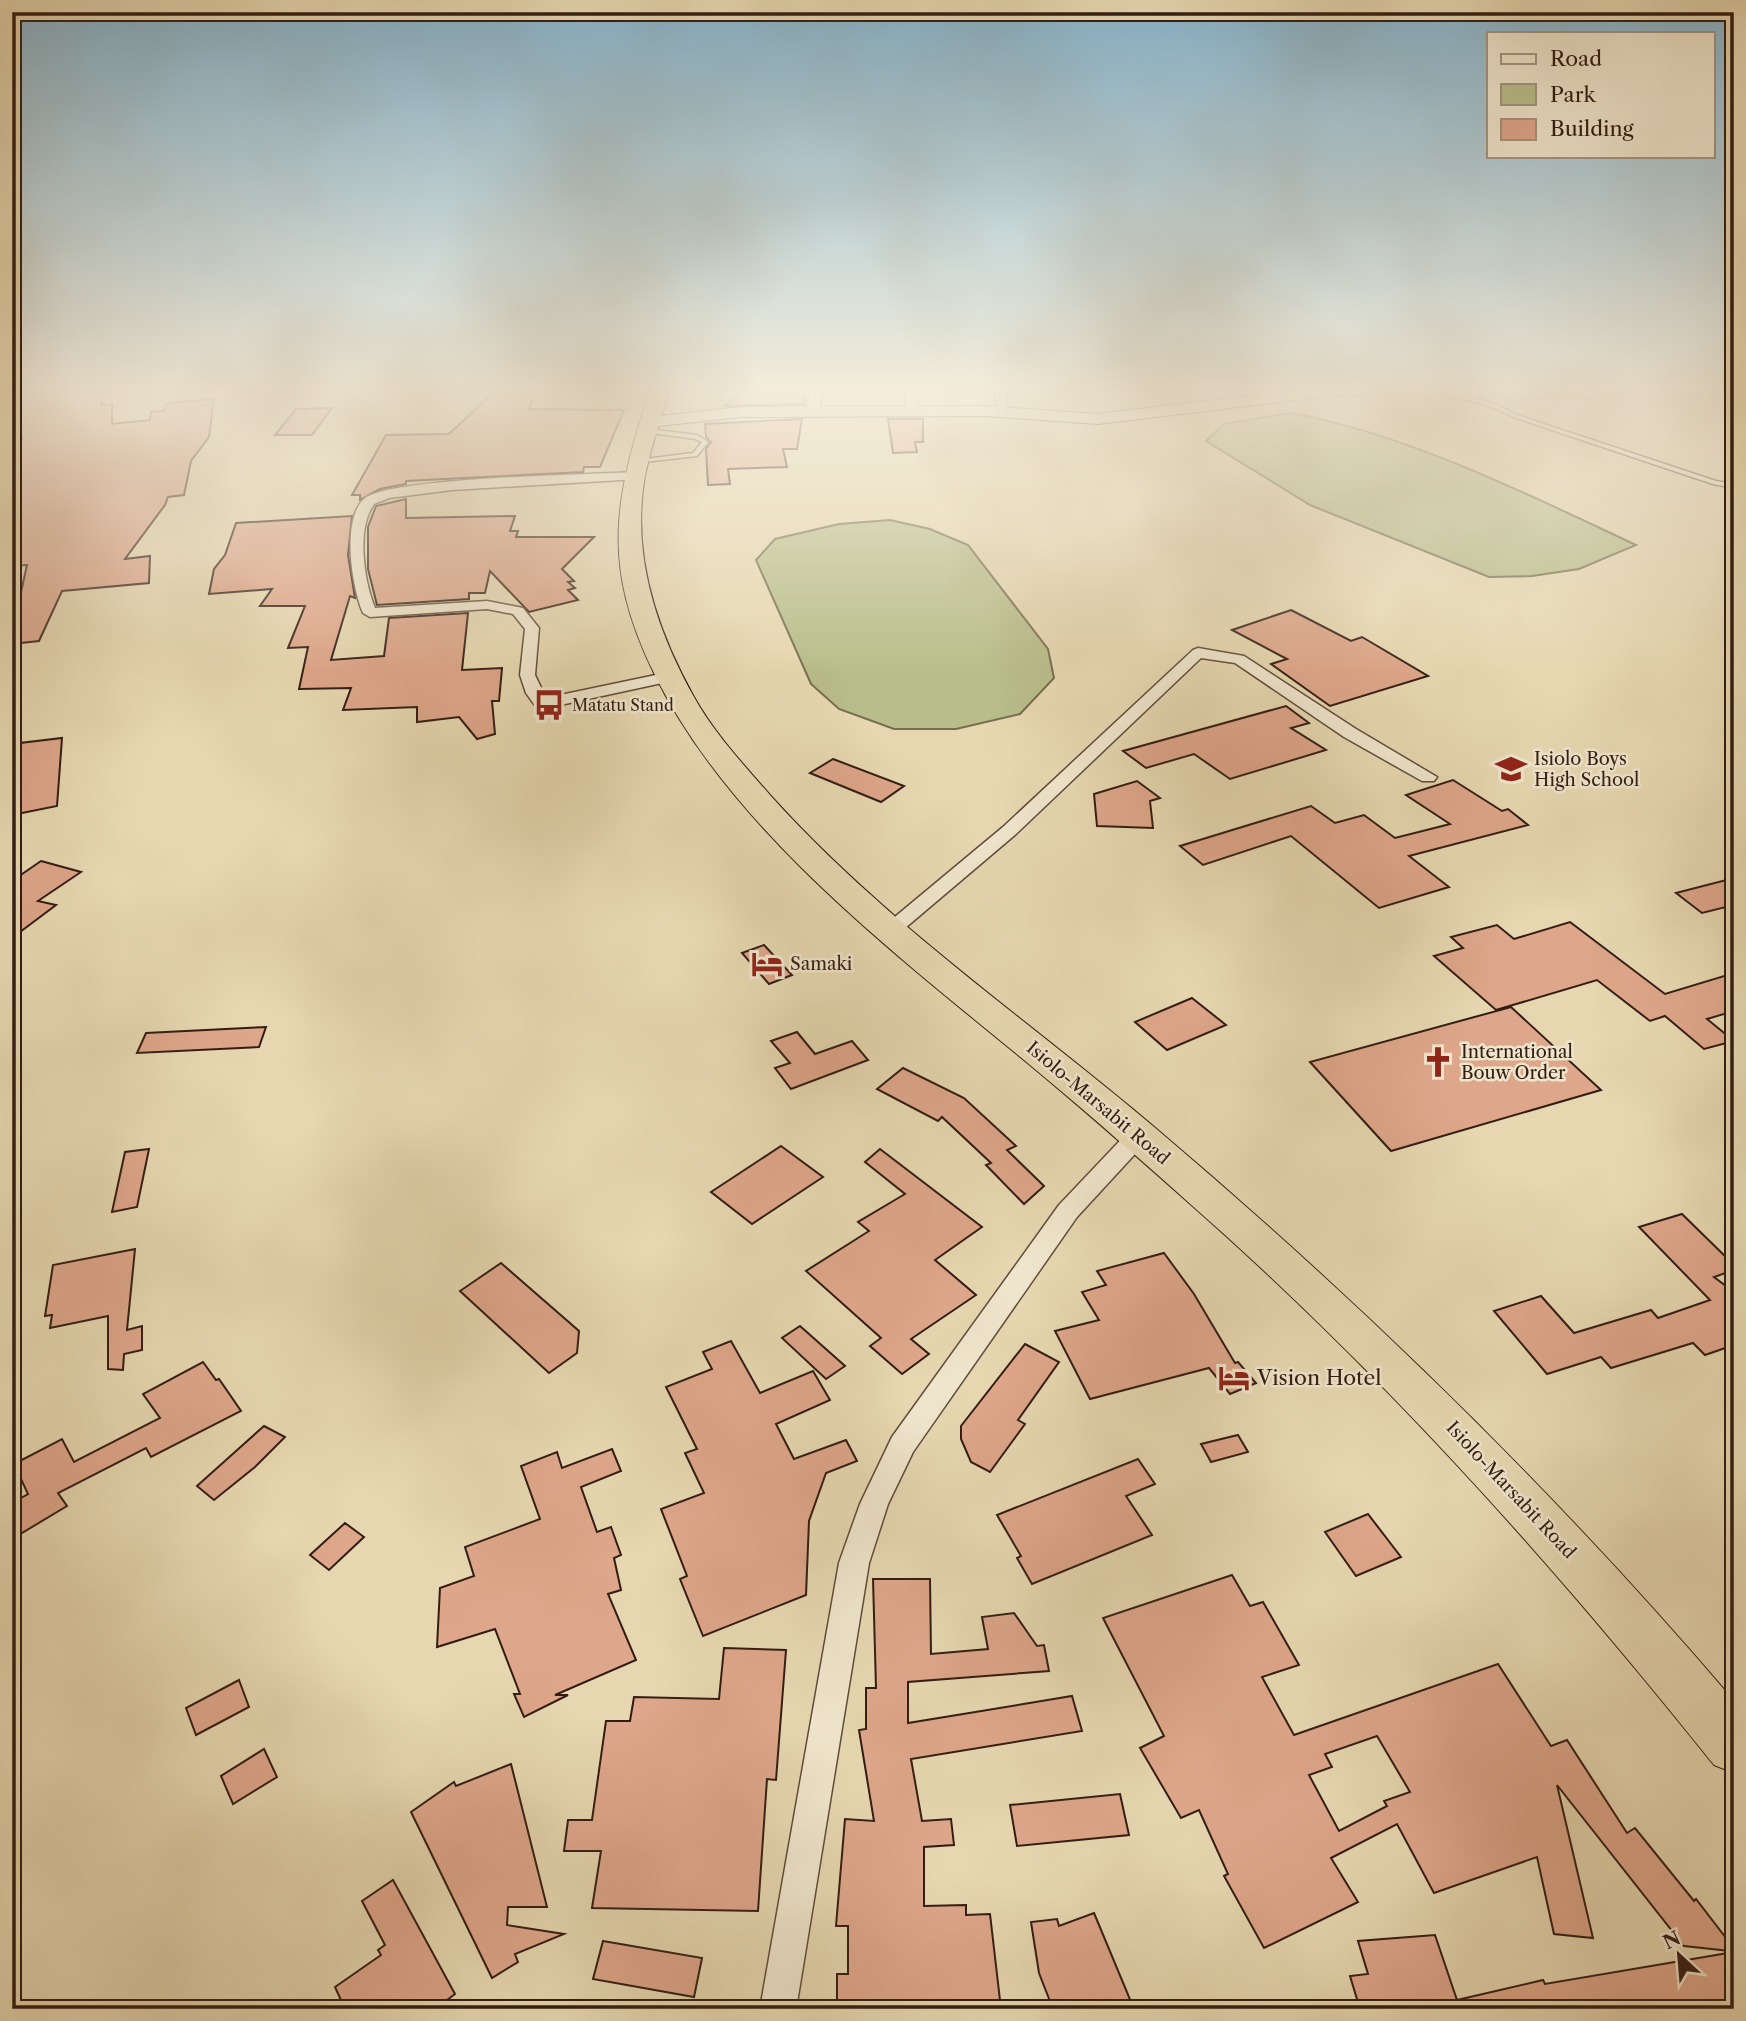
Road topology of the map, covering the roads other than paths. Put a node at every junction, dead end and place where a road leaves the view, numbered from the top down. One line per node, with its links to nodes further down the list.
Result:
1 (434, 484): 3 (street)
2 (636, 484): 3 (highway, Isiolo-Marsabit Road)
3 (670, 677): 5 (highway, Isiolo-Marsabit Road)
4 (1428, 777): 5 (street)
5 (891, 930): 6 (highway, Isiolo-Marsabit Road)
6 (1139, 1135): 7 (highway, Isiolo-Marsabit Road); 8 (street)
7 (1734, 1745)
8 (778, 2009)

